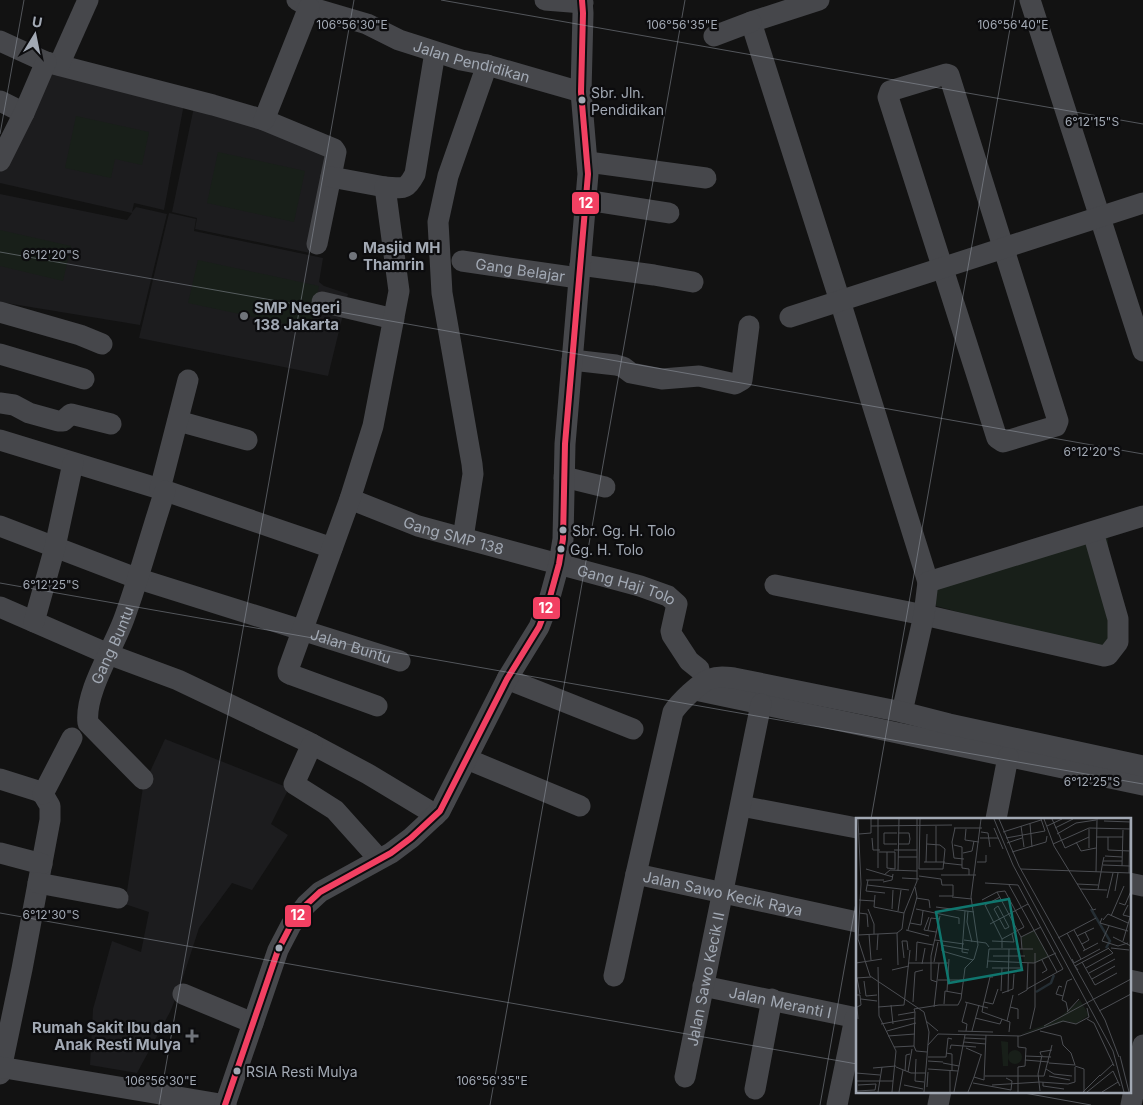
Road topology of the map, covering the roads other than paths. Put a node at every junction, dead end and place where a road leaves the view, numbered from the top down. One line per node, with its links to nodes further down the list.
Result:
1 (88, 0): 11 (street)
2 (545, 0): 5 (street)
3 (819, 0): 7 (street)
4 (1030, 0): 25 (street)
5 (583, 2): 13 (street)
6 (303, 3): 10 (street, Jalan Pendidikan); 16 (street, Jalan Pendidikan)
7 (750, 22): 8 (street); 32 (street)
8 (714, 36)
9 (0, 41): 11 (street)
10 (436, 52): 12 (street, Jalan Pendidikan); 21 (street)
11 (52, 63): 15 (street); 16 (street)
12 (487, 65): 13 (street, Jalan Pendidikan); 57 (street)
13 (581, 92): 18 (street)
14 (0, 102): 15 (street)
15 (24, 114): 17 (street)
16 (264, 120): 19 (street)
17 (0, 161)
18 (588, 162): 20 (street); 22 (street)
19 (331, 177): 21 (street); 26 (street)
20 (706, 178)
21 (385, 187): 36 (street)
22 (586, 200): 24 (street); 30 (street)
23 (1143, 203): 25 (street)
24 (669, 213)
25 (1100, 217): 27 (street); 39 (street)
26 (317, 244)
27 (1003, 248): 29 (street); 29 (street); 29 (street)
28 (462, 262): 30 (street, Gang Belajar)
29 (943, 268): 32 (street)
30 (579, 272): 31 (street, Gang Belajar); 41 (street)
31 (693, 282)
32 (840, 301): 35 (street); 62 (street)
33 (322, 302): 36 (street)
34 (0, 312): 38 (street)
35 (790, 317)
36 (394, 319): 53 (street)
37 (749, 326): 41 (street)
38 (102, 344)
39 (1143, 351)
40 (0, 354): 42 (street)
41 (572, 360): 50 (street)
42 (84, 379)
43 (188, 380): 45 (street, Gang Buntu)
44 (0, 403): 46 (street)
45 (178, 421): 48 (street); 52 (street, Gang Buntu)
46 (111, 424)
47 (0, 440): 49 (street)
48 (247, 440)
49 (73, 463): 52 (street); 58 (street)
50 (564, 477): 51 (street); 60 (street)
51 (605, 487)
52 (162, 490): 59 (street); 61 (street, Gang Buntu)
53 (350, 499): 57 (street, Gang SMP 138); 59 (street)
54 (1143, 516): 56 (street)
55 (1, 529): 58 (street, Jalan Buntu)
56 (1092, 532): 62 (street); 65 (street)
57 (463, 538): 60 (street, Gang SMP 138)
58 (55, 547): 61 (street, Jalan Buntu); 66 (street)
59 (332, 548): 67 (street)
60 (559, 564): 70 (street, Gang Haji Tolo); 71 (street)
61 (136, 578): 67 (street, Jalan Buntu); 68 (street, Gang Buntu)
62 (928, 582): 65 (street)
63 (775, 585): 65 (street)
64 (0, 608): 66 (street)
65 (924, 615): 75 (street)
66 (34, 622): 68 (street)
67 (303, 630): 69 (street, Jalan Buntu); 74 (street)
68 (108, 654): 79 (street); 85 (street, Gang Buntu)
69 (400, 661)
70 (699, 669)
71 (507, 679): 76 (street); 81 (street)
72 (695, 690): 73 (street); 75 (street, Jalan Sawo Kecik Raya); 96 (street, Jalan Sawo Kecik Raya)
73 (761, 704): 77 (street); 89 (street, Jalan Sawo Kecik II)
74 (377, 706)
75 (902, 712): 77 (street, Jalan Sawo Kecik Raya)
76 (633, 728)
77 (947, 733): 80 (street); 82 (street)
78 (72, 738): 87 (street)
79 (312, 744): 90 (street); 94 (street)
80 (1008, 757): 82 (street); 91 (street)
81 (467, 759): 88 (street); 90 (street)
82 (1094, 765): 83 (street); 86 (street)
83 (1143, 766)
84 (0, 779): 87 (street)
85 (143, 779)
86 (1143, 785)
87 (43, 794): 95 (street)
88 (580, 806)
89 (741, 806): 92 (street); 99 (street, Jalan Sawo Kecik II)
90 (436, 816): 94 (street)
91 (996, 818)
92 (856, 828)
93 (0, 853): 95 (street)
94 (379, 859): 109 (street)
95 (40, 874): 100 (street); 111 (street)
96 (636, 874): 99 (street, Jalan Sawo Kecik Raya); 102 (street)
97 (1130, 883): 98 (street)
98 (1143, 886)
99 (722, 894): 101 (street, Jalan Sawo Kecik Raya); 105 (street, Jalan Sawo Kecik II)
100 (118, 898)
101 (856, 922)
102 (614, 976)
103 (1130, 980): 104 (street)
104 (1143, 983)
105 (703, 986): 107 (street, Jalan Meranti I); 113 (street, Jalan Sawo Kecik II)
106 (183, 994): 109 (street)
107 (772, 999): 108 (street, Jalan Meranti I); 114 (street)
108 (856, 1018): 117 (street)
109 (252, 1023): 116 (street)
110 (1143, 1046): 112 (street)
111 (1, 1069): 116 (street)
112 (1133, 1074): 119 (street)
113 (685, 1077)
114 (755, 1089)
115 (941, 1092): 118 (street)
116 (226, 1105)
117 (837, 1105)
118 (938, 1105)
119 (1131, 1105)

